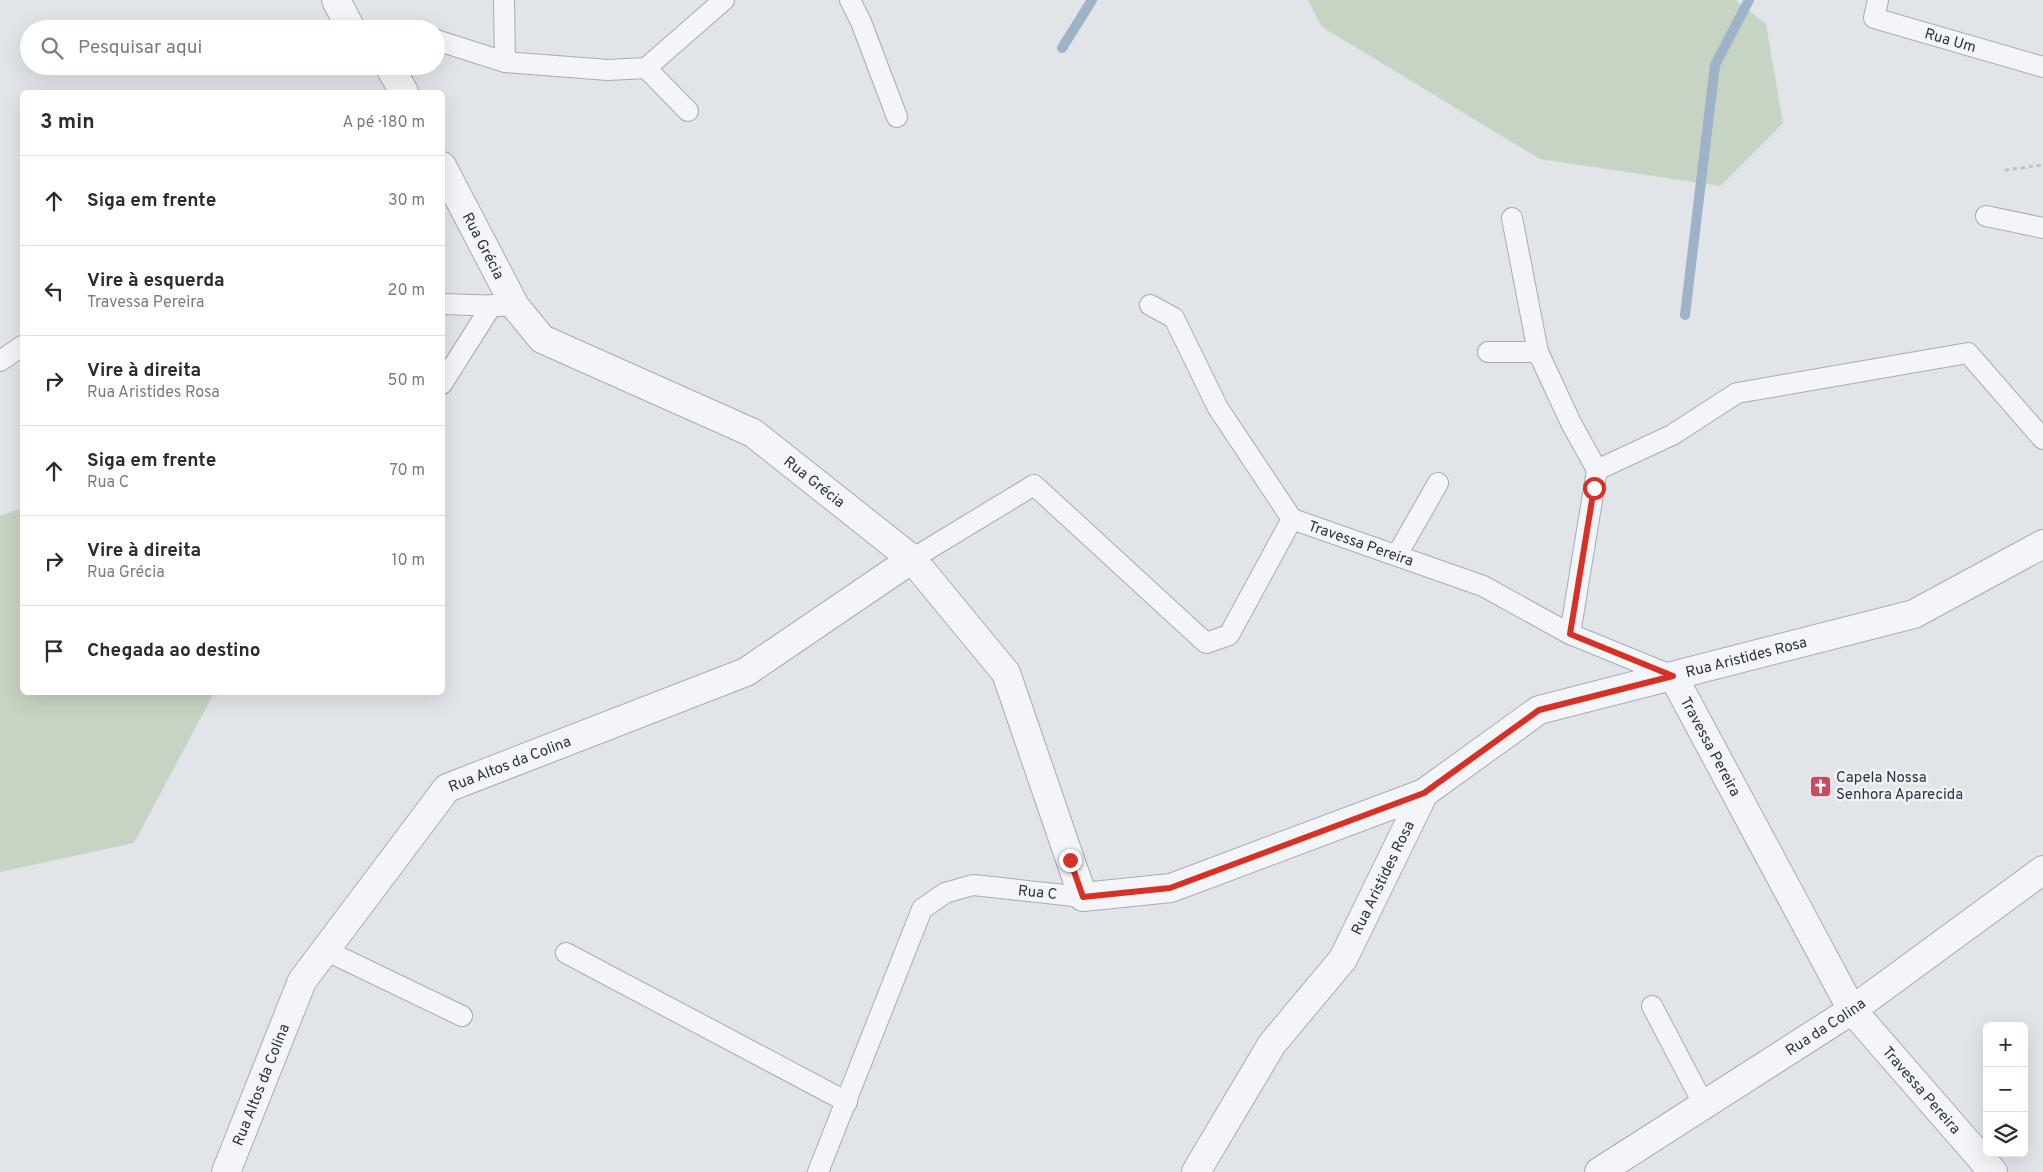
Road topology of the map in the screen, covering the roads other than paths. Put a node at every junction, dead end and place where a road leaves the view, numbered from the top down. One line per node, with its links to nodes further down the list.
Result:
1 (336, 0): 6 (street)
2 (504, 0): 8 (lane)
3 (724, 0): 10 (lane)
4 (850, 0): 14 (lane)
5 (1878, 0): 9 (lane, Rua Um)
6 (348, 20)
7 (445, 43): 8 (lane)
8 (505, 62): 10 (lane)
9 (2043, 67)
10 (646, 68): 13 (lane)
11 (394, 75): 12 (street)
12 (403, 90)
13 (688, 111)
14 (898, 116)
15 (445, 173): 21 (street, Rua Grécia)
16 (1986, 216): 18 (lane)
17 (1512, 218): 24 (lane)
18 (2043, 228)
19 (445, 304): 21 (lane)
20 (1150, 305): 30 (lane, Travessa Pereira)
21 (504, 306): 26 (lane); 33 (street, Rua Grécia)
22 (20, 347): 25 (lane)
23 (1488, 352): 24 (lane)
24 (1538, 352): 28 (lane)
25 (0, 362)
26 (445, 380)
27 (2043, 439): 28 (lane)
28 (1597, 470): 34 (lane)
29 (1438, 483): 32 (lane)
30 (1292, 518): 32 (lane, Travessa Pereira); 33 (lane)
31 (2043, 544): 35 (street, Rua Aristides Rosa)
32 (1396, 556): 34 (lane, Travessa Pereira)
33 (912, 559): 38 (street, Rua Grécia); 39 (street, Rua Altos da Colina)
34 (1570, 634): 35 (lane, Travessa Pereira)
35 (1673, 676): 36 (street, Rua Aristides Rosa); 42 (street, Travessa Pereira)
36 (1424, 793): 38 (street, Rua C); 48 (street, Rua Aristides Rosa)
37 (2043, 870): 42 (street, Rua da Colina)
38 (1083, 897): 44 (lane, Rua C)
39 (325, 950): 43 (lane); 46 (street, Rua Altos da Colina)
40 (566, 953): 44 (lane)
41 (1652, 1006): 45 (lane)
42 (1852, 1010): 45 (street, Rua da Colina); 50 (street, Travessa Pereira)
43 (462, 1016)
44 (847, 1102): 47 (lane, Rua C)
45 (1704, 1105): 49 (street, Rua da Colina)
46 (226, 1172)
47 (818, 1172)
48 (1196, 1172)
49 (1599, 1172)
50 (1993, 1172)

